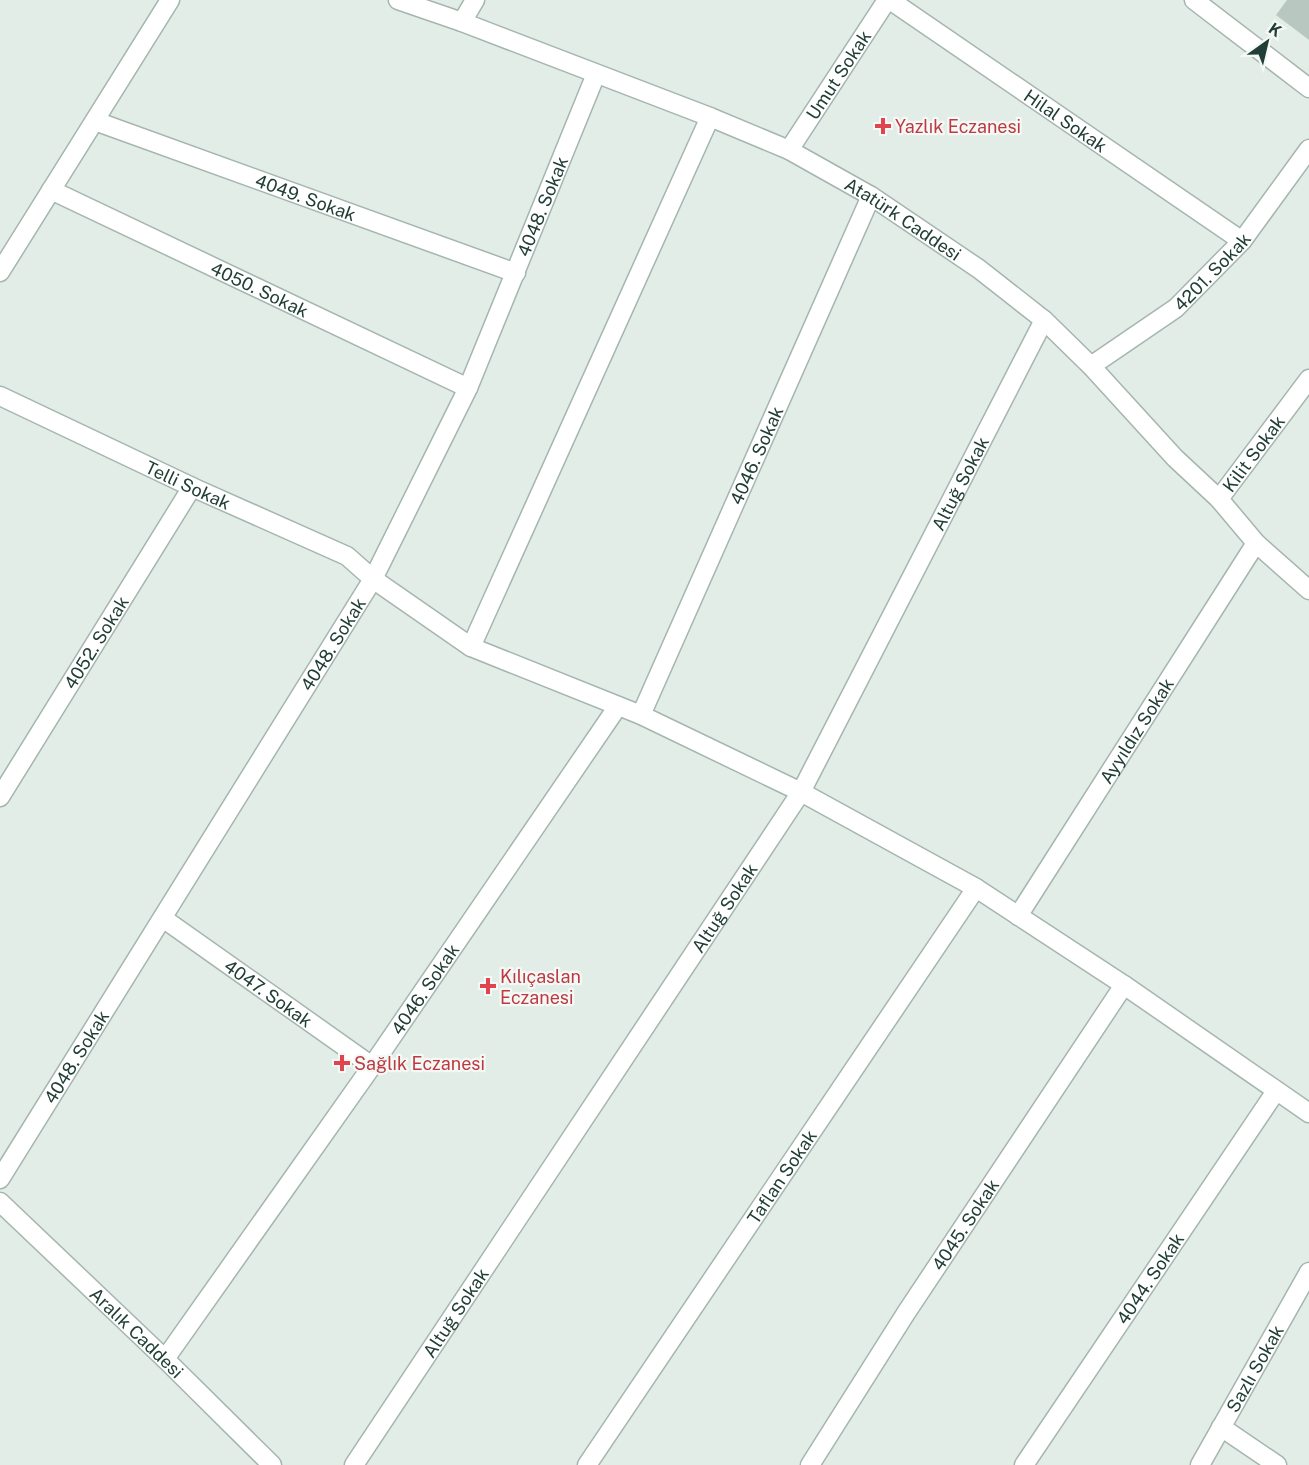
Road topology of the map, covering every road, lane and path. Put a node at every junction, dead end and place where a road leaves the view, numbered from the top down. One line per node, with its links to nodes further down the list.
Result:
1 (170, 0): 10 (street)
2 (398, 0): 6 (street, Atatürk Caddesi)
3 (475, 0): 6 (street)
4 (889, 0): 12 (street, Umut Sokak); 15 (street, Hilal Sokak)
5 (1194, 0): 8 (street)
6 (462, 22): 7 (street, Atatürk Caddesi)
7 (596, 74): 9 (street, Atatürk Caddesi); 17 (street, 4048. Sokak)
8 (1309, 88)
9 (710, 117): 12 (street, Atatürk Caddesi); 28 (street)
10 (95, 121): 13 (street); 17 (street, 4049. Sokak)
11 (1309, 149): 15 (street, 4201. Sokak)
12 (789, 150): 14 (street, Atatürk Caddesi)
13 (51, 190): 16 (street); 21 (street, 4050. Sokak)
14 (871, 196): 18 (street, Atatürk Caddesi); 30 (street, 4046. Sokak)
15 (1242, 241): 19 (street, 4201. Sokak)
16 (0, 272)
17 (516, 273): 21 (street, 4048. Sokak)
18 (1044, 320): 19 (street, Atatürk Caddesi); 31 (street, Altuğ Sokak)
19 (1091, 366): 24 (street, Atatürk Caddesi)
20 (1309, 379): 24 (street, Kilit Sokak)
21 (468, 388): 26 (street, 4048. Sokak)
22 (0, 396): 23 (street, Telli Sokak)
23 (192, 487): 26 (street, Telli Sokak); 32 (street, 4052. Sokak)
24 (1219, 499): 25 (street, Atatürk Caddesi)
25 (1256, 543): 27 (street, Atatürk Caddesi); 34 (street, Ayyıldız Sokak)
26 (373, 579): 28 (street, Telli Sokak); 35 (street, 4048. Sokak)
27 (1309, 590)
28 (471, 647): 29 (street, Telli Sokak)
29 (618, 706): 30 (street, Telli Sokak); 37 (street, 4046. Sokak)
30 (641, 715): 31 (street, Telli Sokak)
31 (801, 792): 33 (street, Telli Sokak); 46 (street, Altuğ Sokak)
32 (0, 797)
33 (976, 888): 34 (street, Telli Sokak); 47 (street, Taflan Sokak)
34 (1018, 916): 36 (street, Telli Sokak)
35 (164, 919): 37 (street, 4047. Sokak); 40 (street, 4048. Sokak)
36 (1124, 985): 38 (street, Telli Sokak); 48 (street, 4045. Sokak)
37 (372, 1066): 43 (street, 4046. Sokak)
38 (1276, 1091): 39 (street, Telli Sokak); 49 (street, 4044. Sokak)
39 (1309, 1113)
40 (0, 1179)
41 (0, 1202): 43 (street, Aralık Caddesi)
42 (1309, 1272): 44 (street, Sazlı Sokak)
43 (165, 1359): 45 (street, Aralık Caddesi)
44 (1221, 1427): 50 (street, Sazlı Sokak); 51 (street)
45 (272, 1465)
46 (354, 1465)
47 (587, 1465)
48 (810, 1465)
49 (1024, 1465)
50 (1200, 1465)
51 (1276, 1465)

